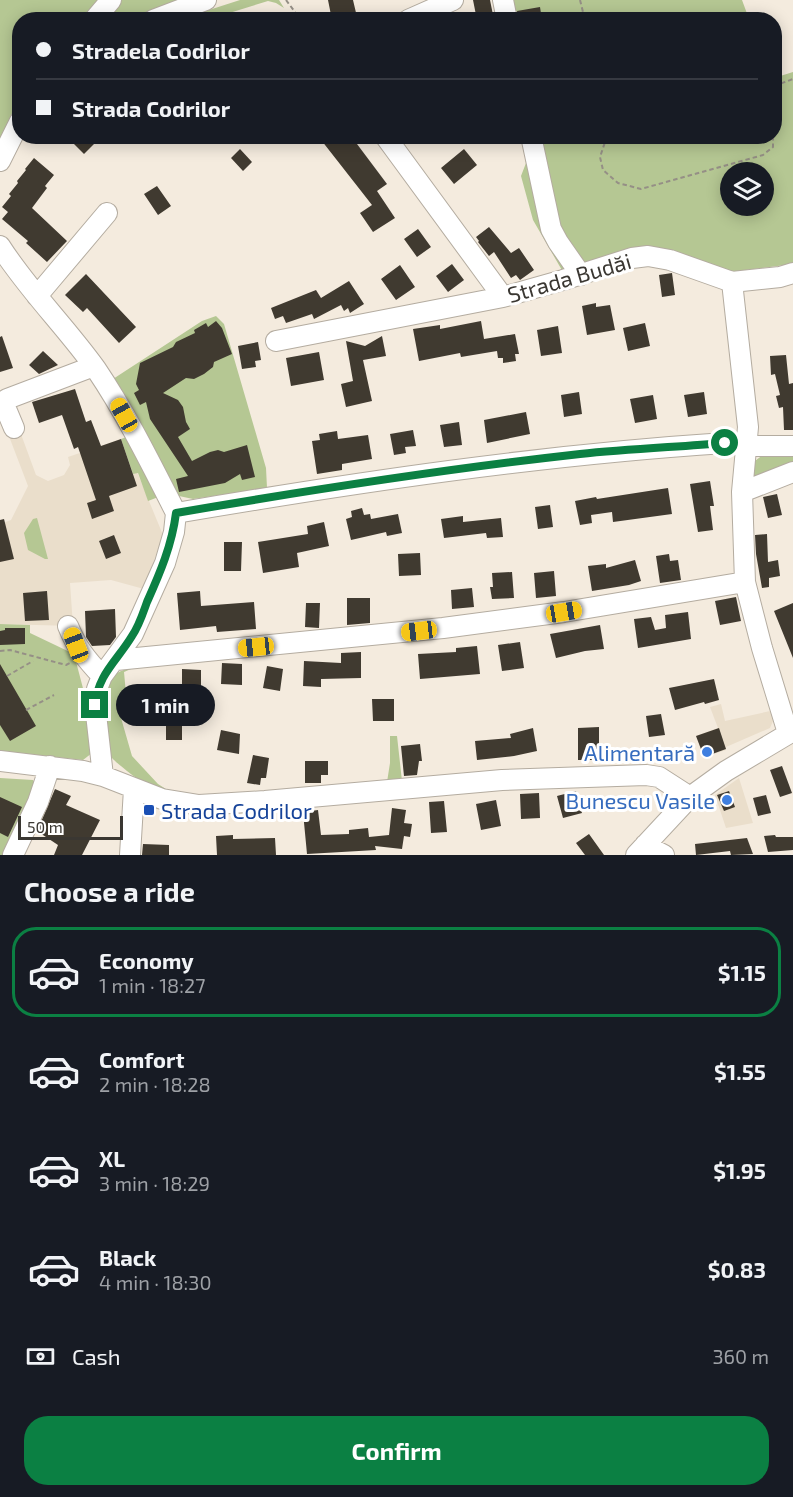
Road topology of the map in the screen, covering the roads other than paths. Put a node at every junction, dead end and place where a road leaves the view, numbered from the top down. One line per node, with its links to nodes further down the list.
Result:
1 (111, 0): 4 (street)
2 (206, 0): 5 (street)
3 (453, 0): 6 (street)
4 (101, 12)
5 (174, 12)
6 (426, 12)
7 (12, 137): 10 (street)
8 (391, 144): 17 (street)
9 (533, 144): 14 (street)
10 (0, 161)
11 (107, 213): 16 (street)
12 (0, 246): 16 (street)
13 (793, 273): 15 (street)
14 (581, 275): 15 (street, Strada Budăi); 17 (street, Strada Budăi)
15 (732, 282): 21 (street)
16 (37, 296): 19 (street)
17 (503, 297): 18 (street, Strada Budăi)
18 (276, 341)
19 (94, 366): 20 (street); 25 (street)
20 (14, 428)
21 (747, 446): 22 (street); 24 (street); 25 (street)
22 (793, 446)
23 (793, 472): 24 (street)
24 (742, 492): 26 (street)
25 (176, 513): 28 (street)
26 (745, 582): 28 (street); 30 (street)
27 (68, 626): 29 (street)
28 (116, 660): 29 (street)
29 (102, 676): 33 (street)
30 (791, 732): 35 (street)
31 (0, 761): 32 (street)
32 (50, 766): 33 (street); 37 (street)
33 (103, 776): 34 (street)
34 (134, 789): 35 (street); 38 (street)
35 (690, 797): 36 (street)
36 (640, 850): 39 (street)
37 (13, 855)
38 (130, 855)
39 (664, 855)

